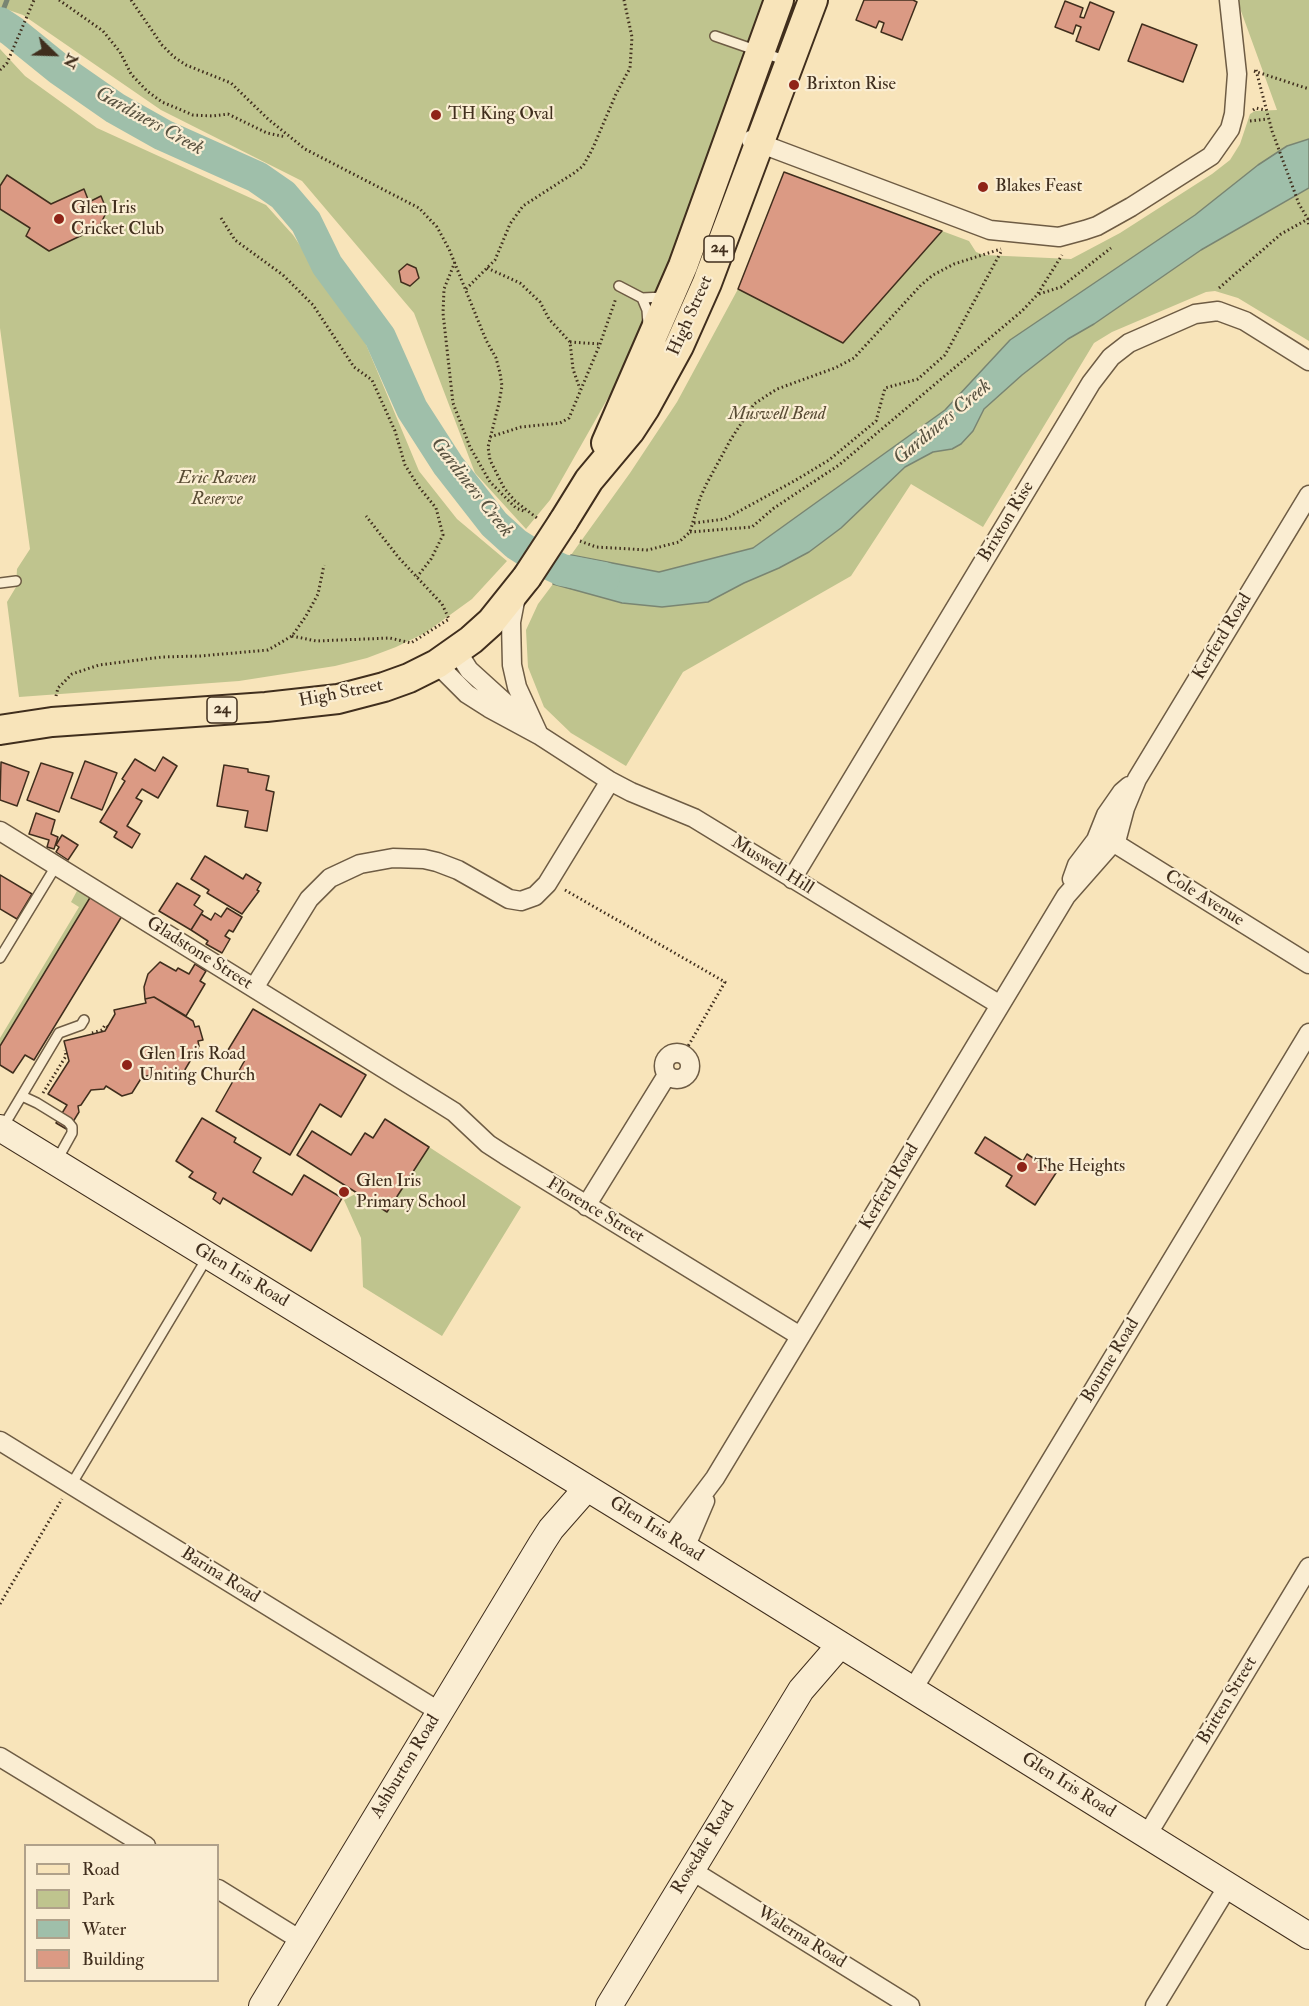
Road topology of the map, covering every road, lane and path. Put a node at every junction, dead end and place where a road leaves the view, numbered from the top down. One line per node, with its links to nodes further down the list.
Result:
1 (34, 0): 11 (path)
2 (59, 0): 18 (path)
3 (131, 0): 18 (path)
4 (624, 0): 28 (path)
5 (779, 0): 9 (main road, High Street / 24)
6 (813, 0): 10 (main road, High Street / 24)
7 (1229, 0): 19 (street)
8 (715, 36): 9 (lane)
9 (760, 52): 10 (lane); 17 (main road, High Street / 24)
10 (789, 62): 19 (main road, High Street / 24)
11 (0, 70)
12 (1256, 70): 13 (path)
13 (1309, 89)
14 (1263, 109): 15 (path)
15 (1268, 120): 16 (path); 21 (path)
16 (1244, 124)
17 (729, 134): 19 (street); 34 (main road, High Street / 24)
18 (288, 137): 27 (path)
19 (759, 142): 42 (main road, High Street / 24)
20 (222, 218): 50 (path)
21 (1308, 220): 22 (path); 30 (path)
22 (1309, 227)
23 (1067, 247): 32 (path)
24 (1003, 248): 46 (path)
25 (1111, 248): 32 (path)
26 (973, 258): 46 (path)
27 (455, 262): 31 (path); 44 (path)
28 (487, 268): 31 (path); 36 (path)
29 (619, 286): 35 (lane)
30 (1219, 288)
31 (465, 289): 41 (path)
32 (1037, 295): 48 (path)
33 (616, 296): 38 (path)
34 (671, 297): 35 (lane); 37 (main road, High Street / 24)
35 (642, 298): 37 (lane)
36 (570, 342): 38 (path); 40 (path)
37 (650, 343): 42 (main road, High Street / 24)
38 (600, 344): 40 (path)
39 (1309, 361): 63 (street, Brixton Rise)
40 (580, 389): 41 (path)
41 (490, 436): 44 (path)
42 (590, 480): 47 (main road, High Street / 24)
43 (1309, 495): 61 (street, Kerferd Road)
44 (530, 514): 47 (path)
45 (366, 516): 50 (path)
46 (694, 523): 48 (path)
47 (560, 527): 48 (path); 53 (main road, High Street / 24, bridge)
48 (690, 532)
49 (324, 565): 54 (path)
50 (417, 577): 54 (path)
51 (16, 581): 52 (lane)
52 (0, 583)
53 (523, 583): 55 (main road, High Street / 24); 58 (street)
54 (292, 636): 56 (path)
55 (447, 657): 57 (main road, High Street / 24); 58 (street, Muswell Hill)
56 (56, 696)
57 (0, 730)
58 (539, 735): 59 (street, Muswell Hill)
59 (610, 781): 63 (street, Muswell Hill); 67 (street)
60 (0, 831): 62 (street, Gladstone Street)
61 (1107, 838): 66 (street, Cole Avenue); 68 (street, Kerferd Road)
62 (56, 866): 65 (lane); 67 (street, Gladstone Street)
63 (792, 879): 68 (street, Muswell Hill)
64 (565, 890): 74 (path)
65 (0, 958)
66 (1309, 964)
67 (254, 988): 75 (street, Gladstone Street)
68 (1000, 1005): 82 (street, Kerferd Road)
69 (84, 1020): 76 (lane)
70 (108, 1027): 72 (path)
71 (1309, 1033): 90 (street, Bourne Road)
72 (83, 1035)
73 (64, 1048): 77 (path)
74 (683, 1055): 80 (street)
75 (397, 1077): 80 (street, Florence Street)
76 (22, 1096): 77 (lane); 78 (lane)
77 (37, 1102): 79 (lane)
78 (1, 1129): 79 (main road, Glen Iris Road)
79 (56, 1163): 81 (main road, Glen Iris Road)
80 (586, 1206): 82 (street, Florence Street)
81 (208, 1256): 84 (main road, Glen Iris Road); 85 (lane)
82 (800, 1336): 86 (street, Kerferd Road)
83 (0, 1441): 85 (street, Barina Road)
84 (579, 1483): 86 (main road, Glen Iris Road); 91 (main road, Ashburton Road)
85 (71, 1485): 88 (path); 91 (street, Barina Road)
86 (677, 1544): 89 (main road, Glen Iris Road)
87 (1309, 1567): 93 (street, Britten Street)
88 (0, 1604)
89 (831, 1639): 90 (main road, Glen Iris Road); 95 (main road, Rosedale Road)
90 (913, 1689): 93 (main road, Glen Iris Road)
91 (440, 1712): 99 (main road, Ashburton Road)
92 (0, 1757): 94 (street)
93 (1146, 1835): 96 (main road, Glen Iris Road)
94 (144, 1844)
95 (691, 1870): 101 (main road, Rosedale Road); 102 (street, Walerna Road)
96 (1228, 1886): 98 (main road, Glen Iris Road); 103 (street)
97 (219, 1890): 99 (street)
98 (1309, 1936)
99 (302, 1941): 100 (main road, Ashburton Road)
100 (262, 2006)
101 (609, 2006)
102 (910, 2006)
103 (1155, 2006)

